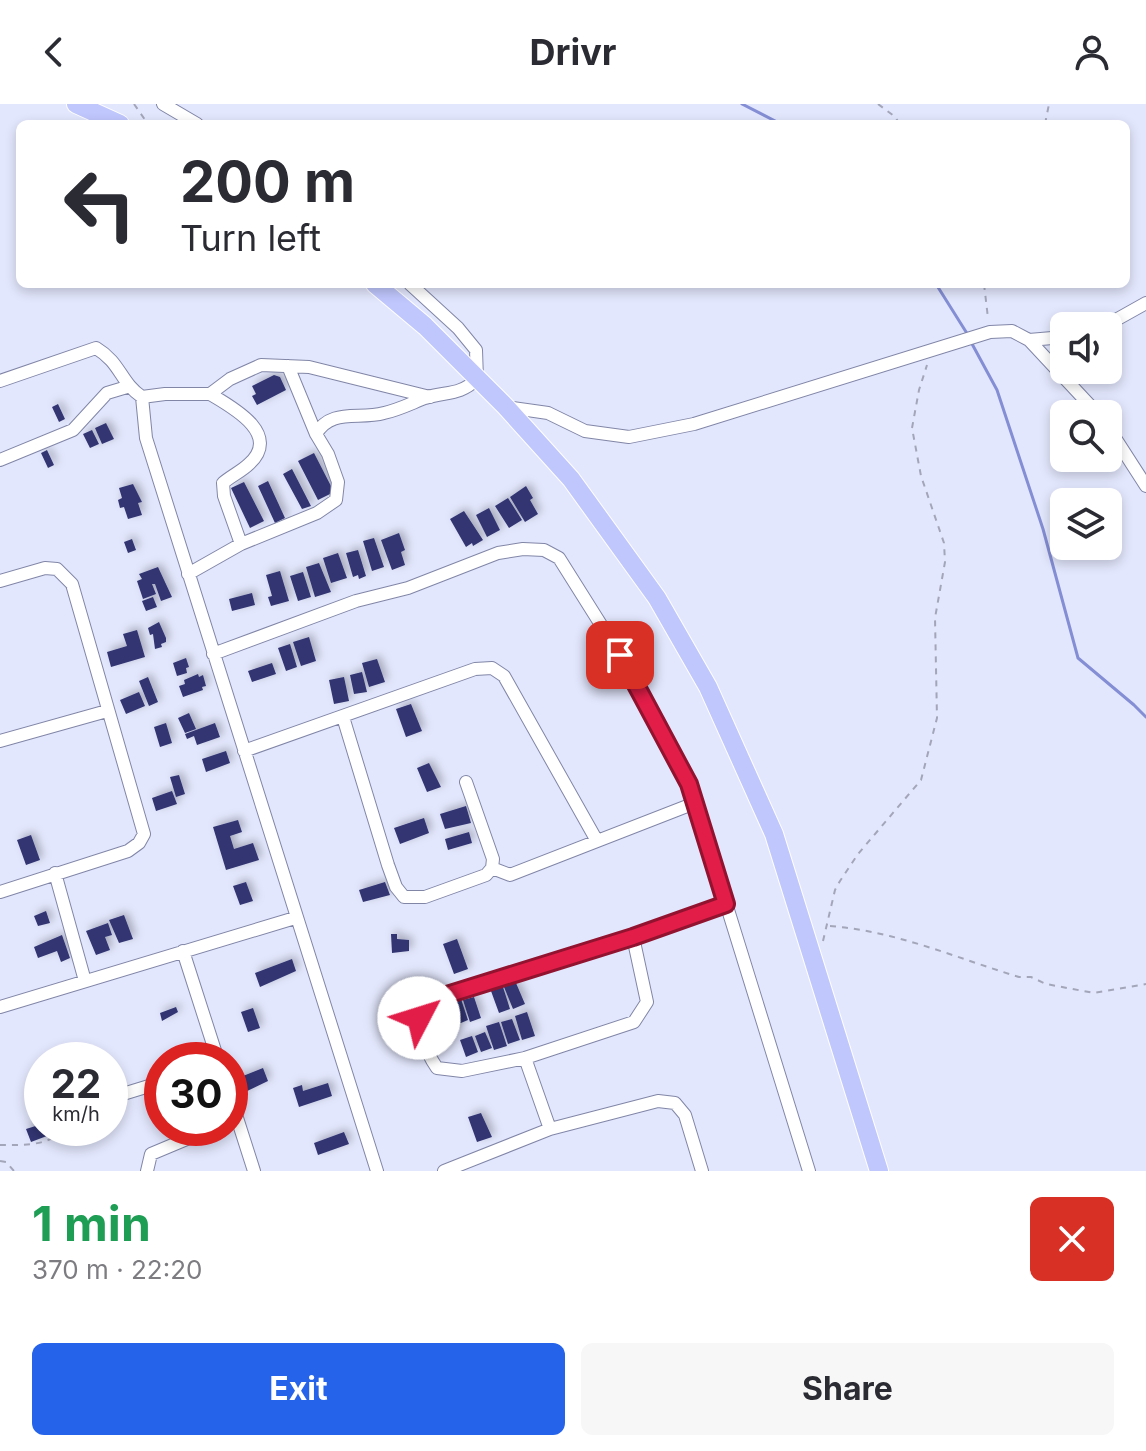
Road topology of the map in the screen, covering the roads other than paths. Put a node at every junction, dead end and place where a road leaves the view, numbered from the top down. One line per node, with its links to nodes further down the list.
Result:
1 (76, 104): 3 (main road)
2 (163, 104): 4 (street)
3 (111, 120)
4 (190, 120)
5 (380, 288): 12 (main road)
6 (414, 288): 12 (street)
7 (1146, 303): 8 (street)
8 (1122, 316)
9 (1050, 338): 10 (street)
10 (1029, 340): 18 (street); 19 (street)
11 (288, 366): 15 (street); 17 (street); 20 (street)
12 (477, 379): 17 (street); 19 (main road)
13 (0, 381): 14 (street)
14 (127, 387): 16 (street); 22 (street)
15 (210, 394): 16 (street); 24 (street)
16 (142, 397): 25 (street)
17 (430, 397): 20 (street)
18 (1085, 400)
19 (506, 407): 55 (main road)
20 (316, 434): 24 (street)
21 (1122, 449): 23 (street)
22 (0, 460)
23 (1146, 486)
24 (241, 544): 25 (street)
25 (188, 574): 27 (street)
26 (0, 581): 28 (street)
27 (213, 654): 31 (street); 33 (street)
28 (107, 711): 30 (street); 36 (street)
29 (343, 717): 31 (street); 34 (street); 35 (street)
30 (0, 741)
31 (244, 751): 39 (street)
32 (466, 782): 35 (street)
33 (695, 803): 34 (street); 38 (street)
34 (597, 841): 35 (street)
35 (492, 868)
36 (55, 873): 37 (street); 42 (street)
37 (0, 892)
38 (726, 904): 40 (street); 54 (street)
39 (295, 918): 41 (street); 51 (street)
40 (633, 937): 45 (street); 45 (street)
41 (183, 951): 42 (street); 44 (street)
42 (85, 981): 43 (street)
43 (0, 1007)
44 (212, 1042)
45 (525, 1058): 46 (street)
46 (550, 1129): 52 (street); 53 (street)
47 (170, 1146): 49 (street)
48 (244, 1146): 50 (street)
49 (147, 1171)
50 (254, 1171)
51 (377, 1171)
52 (444, 1171)
53 (702, 1171)
54 (809, 1171)
55 (879, 1171)

